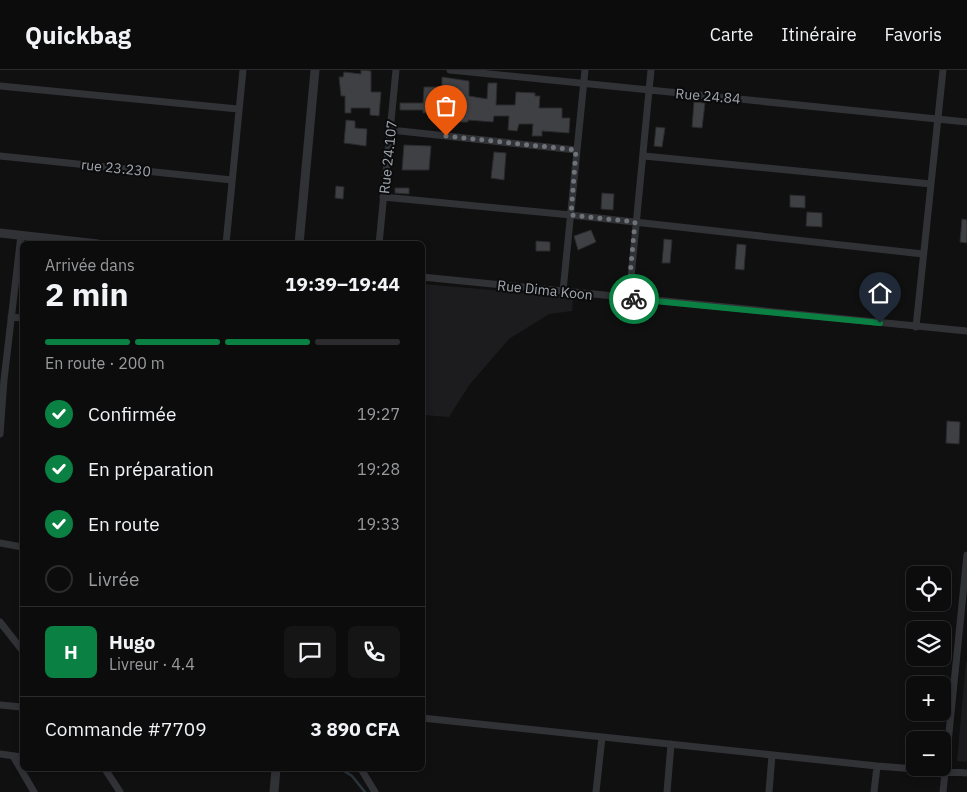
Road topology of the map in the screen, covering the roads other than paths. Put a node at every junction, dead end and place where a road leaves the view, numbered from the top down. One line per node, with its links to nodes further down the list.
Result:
1 (243, 70): 11 (street)
2 (315, 70): 28 (street)
3 (396, 70): 14 (street, Rue 24.107)
4 (450, 70): 8 (street, Rue 24.84)
5 (585, 70): 8 (street)
6 (651, 70): 10 (street)
7 (943, 70): 12 (street)
8 (584, 84): 10 (street, Rue 24.84); 15 (street)
9 (0, 86): 11 (street)
10 (649, 90): 12 (street, Rue 24.84); 17 (street)
11 (238, 109): 18 (street)
12 (938, 119): 13 (street, Rue 24.84); 19 (street)
13 (967, 122)
14 (391, 130): 15 (street); 20 (street, Rue 24.107)
15 (576, 150): 21 (street)
16 (0, 156): 18 (street, rue 23.230)
17 (644, 156): 19 (street); 22 (street)
18 (232, 180): 27 (street)
19 (931, 184): 31 (street)
20 (383, 198): 21 (street); 29 (street, Rue 24.107)
21 (571, 215): 22 (street); 33 (street)
22 (635, 222): 31 (street); 34 (street)
23 (0, 233): 24 (street)
24 (21, 235): 25 (street); 26 (street)
25 (20, 241)
26 (72, 241)
27 (226, 241)
28 (299, 241)
29 (379, 241)
30 (20, 244): 35 (street)
31 (923, 254): 37 (street)
32 (425, 277): 33 (street, Rue Dima Koon)
33 (563, 291): 34 (street, Rue Dima Koon)
34 (628, 298): 37 (street, Rue Dima Koon)
35 (12, 317): 36 (street); 39 (street)
36 (20, 318)
37 (916, 327): 38 (street, Rue Dima Koon)
38 (967, 331)
39 (2, 380): 40 (street)
40 (0, 434)
41 (0, 544): 42 (street)
42 (20, 548)
43 (967, 555): 49 (street)
44 (0, 622): 45 (street)
45 (20, 647)
46 (0, 705): 47 (street)
47 (20, 707)
48 (425, 718): 50 (street)
49 (948, 731)
50 (602, 736): 51 (street); 70 (street)
51 (671, 744): 53 (street); 71 (street)
52 (0, 754): 54 (street)
53 (772, 755): 56 (street); 72 (street)
54 (13, 756): 55 (street); 57 (street)
55 (20, 757)
56 (876, 766): 58 (street); 73 (street)
57 (20, 768)
58 (906, 768)
59 (22, 771): 66 (street)
60 (106, 771): 67 (street)
61 (276, 771): 68 (street)
62 (362, 771): 69 (street)
63 (951, 772): 64 (street)
64 (967, 773)
65 (944, 776): 74 (street)
66 (34, 792)
67 (120, 792)
68 (274, 792)
69 (375, 792)
70 (596, 792)
71 (667, 792)
72 (769, 792)
73 (874, 792)
74 (943, 792)

